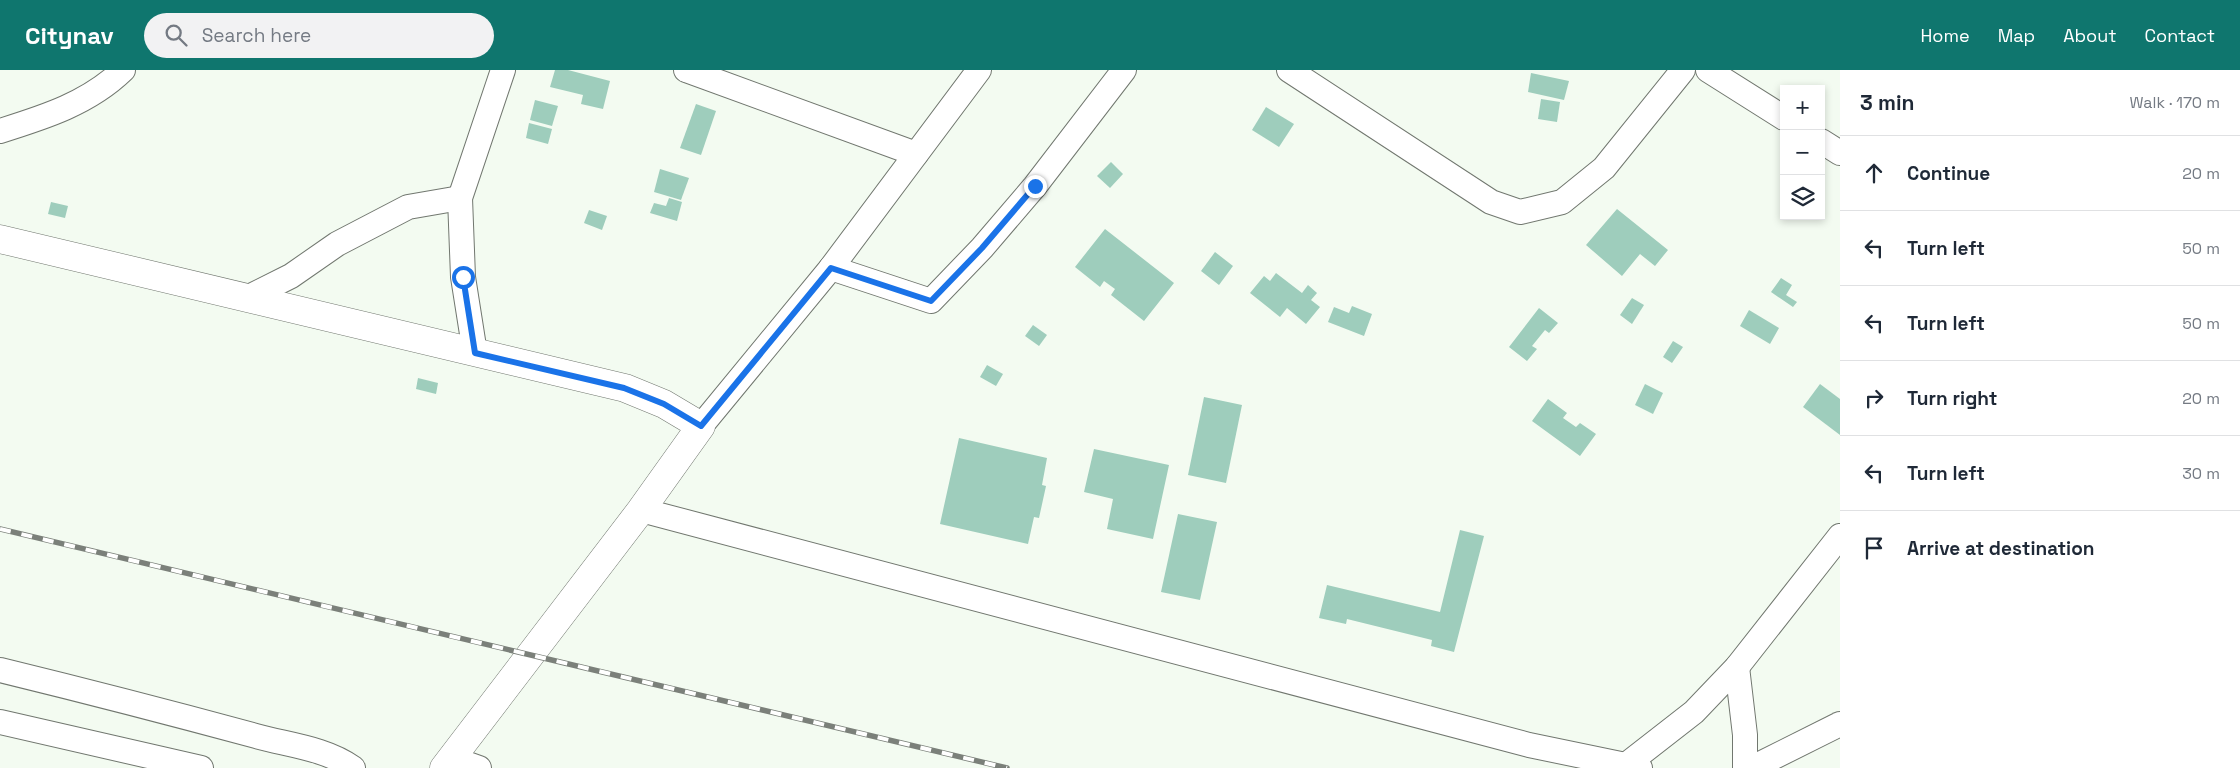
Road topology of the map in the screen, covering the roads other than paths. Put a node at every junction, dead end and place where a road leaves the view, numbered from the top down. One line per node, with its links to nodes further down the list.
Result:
1 (123, 70): 10 (street)
2 (503, 70): 14 (street)
3 (686, 70): 13 (street)
4 (979, 70): 13 (street)
5 (1124, 70): 16 (street)
6 (1289, 70): 7 (street)
7 (1684, 70)
8 (1708, 70): 9 (street)
9 (1780, 115)
10 (0, 130)
11 (1825, 144): 12 (street)
12 (1840, 153)
13 (916, 154): 16 (street)
14 (460, 198): 17 (street); 18 (street)
15 (0, 239): 17 (street)
16 (831, 268): 19 (street)
17 (249, 297): 18 (street)
18 (475, 353): 19 (street)
19 (701, 426): 20 (street)
20 (641, 510): 26 (street); 27 (street)
21 (1840, 536): 22 (street)
22 (1737, 666): 27 (street); 31 (street)
23 (0, 670): 29 (street)
24 (0, 722): 28 (street)
25 (1840, 724): 32 (street)
26 (447, 763): 30 (street)
27 (1633, 766)
28 (201, 768)
29 (353, 768)
30 (479, 768)
31 (1745, 768)
32 (1752, 768)

